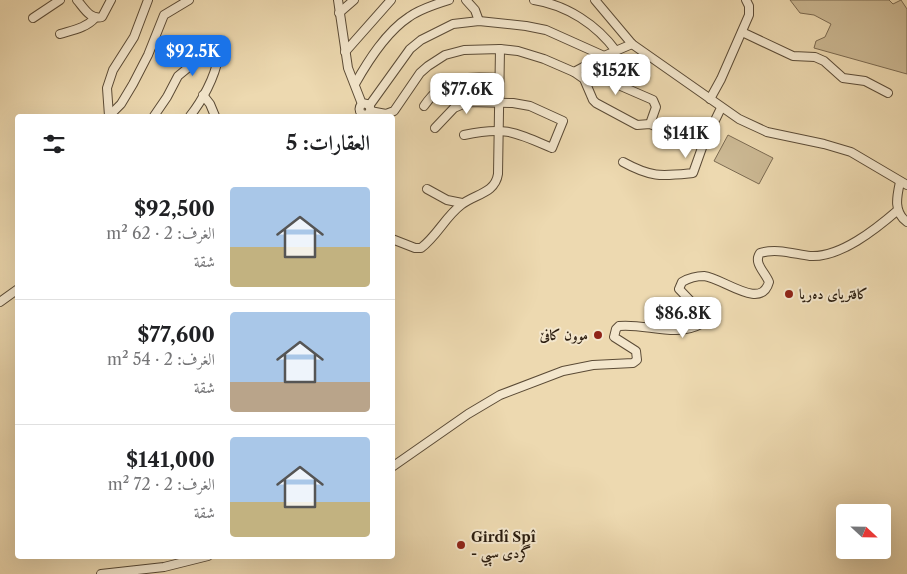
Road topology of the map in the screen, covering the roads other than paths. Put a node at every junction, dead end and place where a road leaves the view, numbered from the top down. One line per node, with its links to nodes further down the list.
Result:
1 (60, 0): 16 (street)
2 (78, 0): 17 (street)
3 (110, 0): 17 (street)
4 (148, 0): 37 (street)
5 (189, 0): 38 (street)
6 (338, 0): 15 (street)
7 (354, 0): 15 (street)
8 (391, 0): 24 (street)
9 (449, 0): 14 (street)
10 (466, 0): 18 (street)
11 (534, 0): 23 (street)
12 (595, 0): 21 (street)
13 (746, 0): 19 (street)
14 (439, 2): 29 (street)
15 (339, 13): 24 (street)
16 (33, 18)
17 (95, 18): 20 (street)
18 (479, 21): 25 (street); 36 (street)
19 (742, 32): 30 (street); 32 (street)
20 (60, 34)
21 (632, 44): 23 (street); 32 (street)
22 (500, 49): 27 (street); 28 (street); 36 (street)
23 (616, 51): 25 (street)
24 (345, 52): 29 (street)
25 (604, 56): 26 (street)
26 (589, 65): 27 (street); 42 (street)
27 (574, 72): 42 (street)
28 (499, 78): 33 (street); 34 (street)
29 (355, 84): 36 (street)
30 (888, 93)
31 (203, 95): 39 (street); 40 (street); 41 (street)
32 (710, 98): 35 (street)
33 (499, 103): 43 (street); 44 (street); 44 (street)
34 (424, 106)
35 (721, 108): 46 (street); 48 (street)
36 (366, 110)
37 (109, 114)
38 (111, 114)
39 (155, 114)
40 (191, 114)
41 (213, 114)
42 (650, 124): 46 (street)
43 (435, 128)
44 (498, 130): 45 (street); 50 (street)
45 (464, 135)
46 (703, 145): 47 (street)
47 (623, 162)
48 (904, 183): 51 (street)
49 (427, 189): 50 (street)
50 (462, 203): 53 (street)
51 (898, 210): 52 (street); 56 (street)
52 (907, 222)
53 (395, 240)
54 (15, 291): 55 (street)
55 (0, 302)
56 (395, 465)
57 (196, 559): 58 (street)
58 (101, 574)

